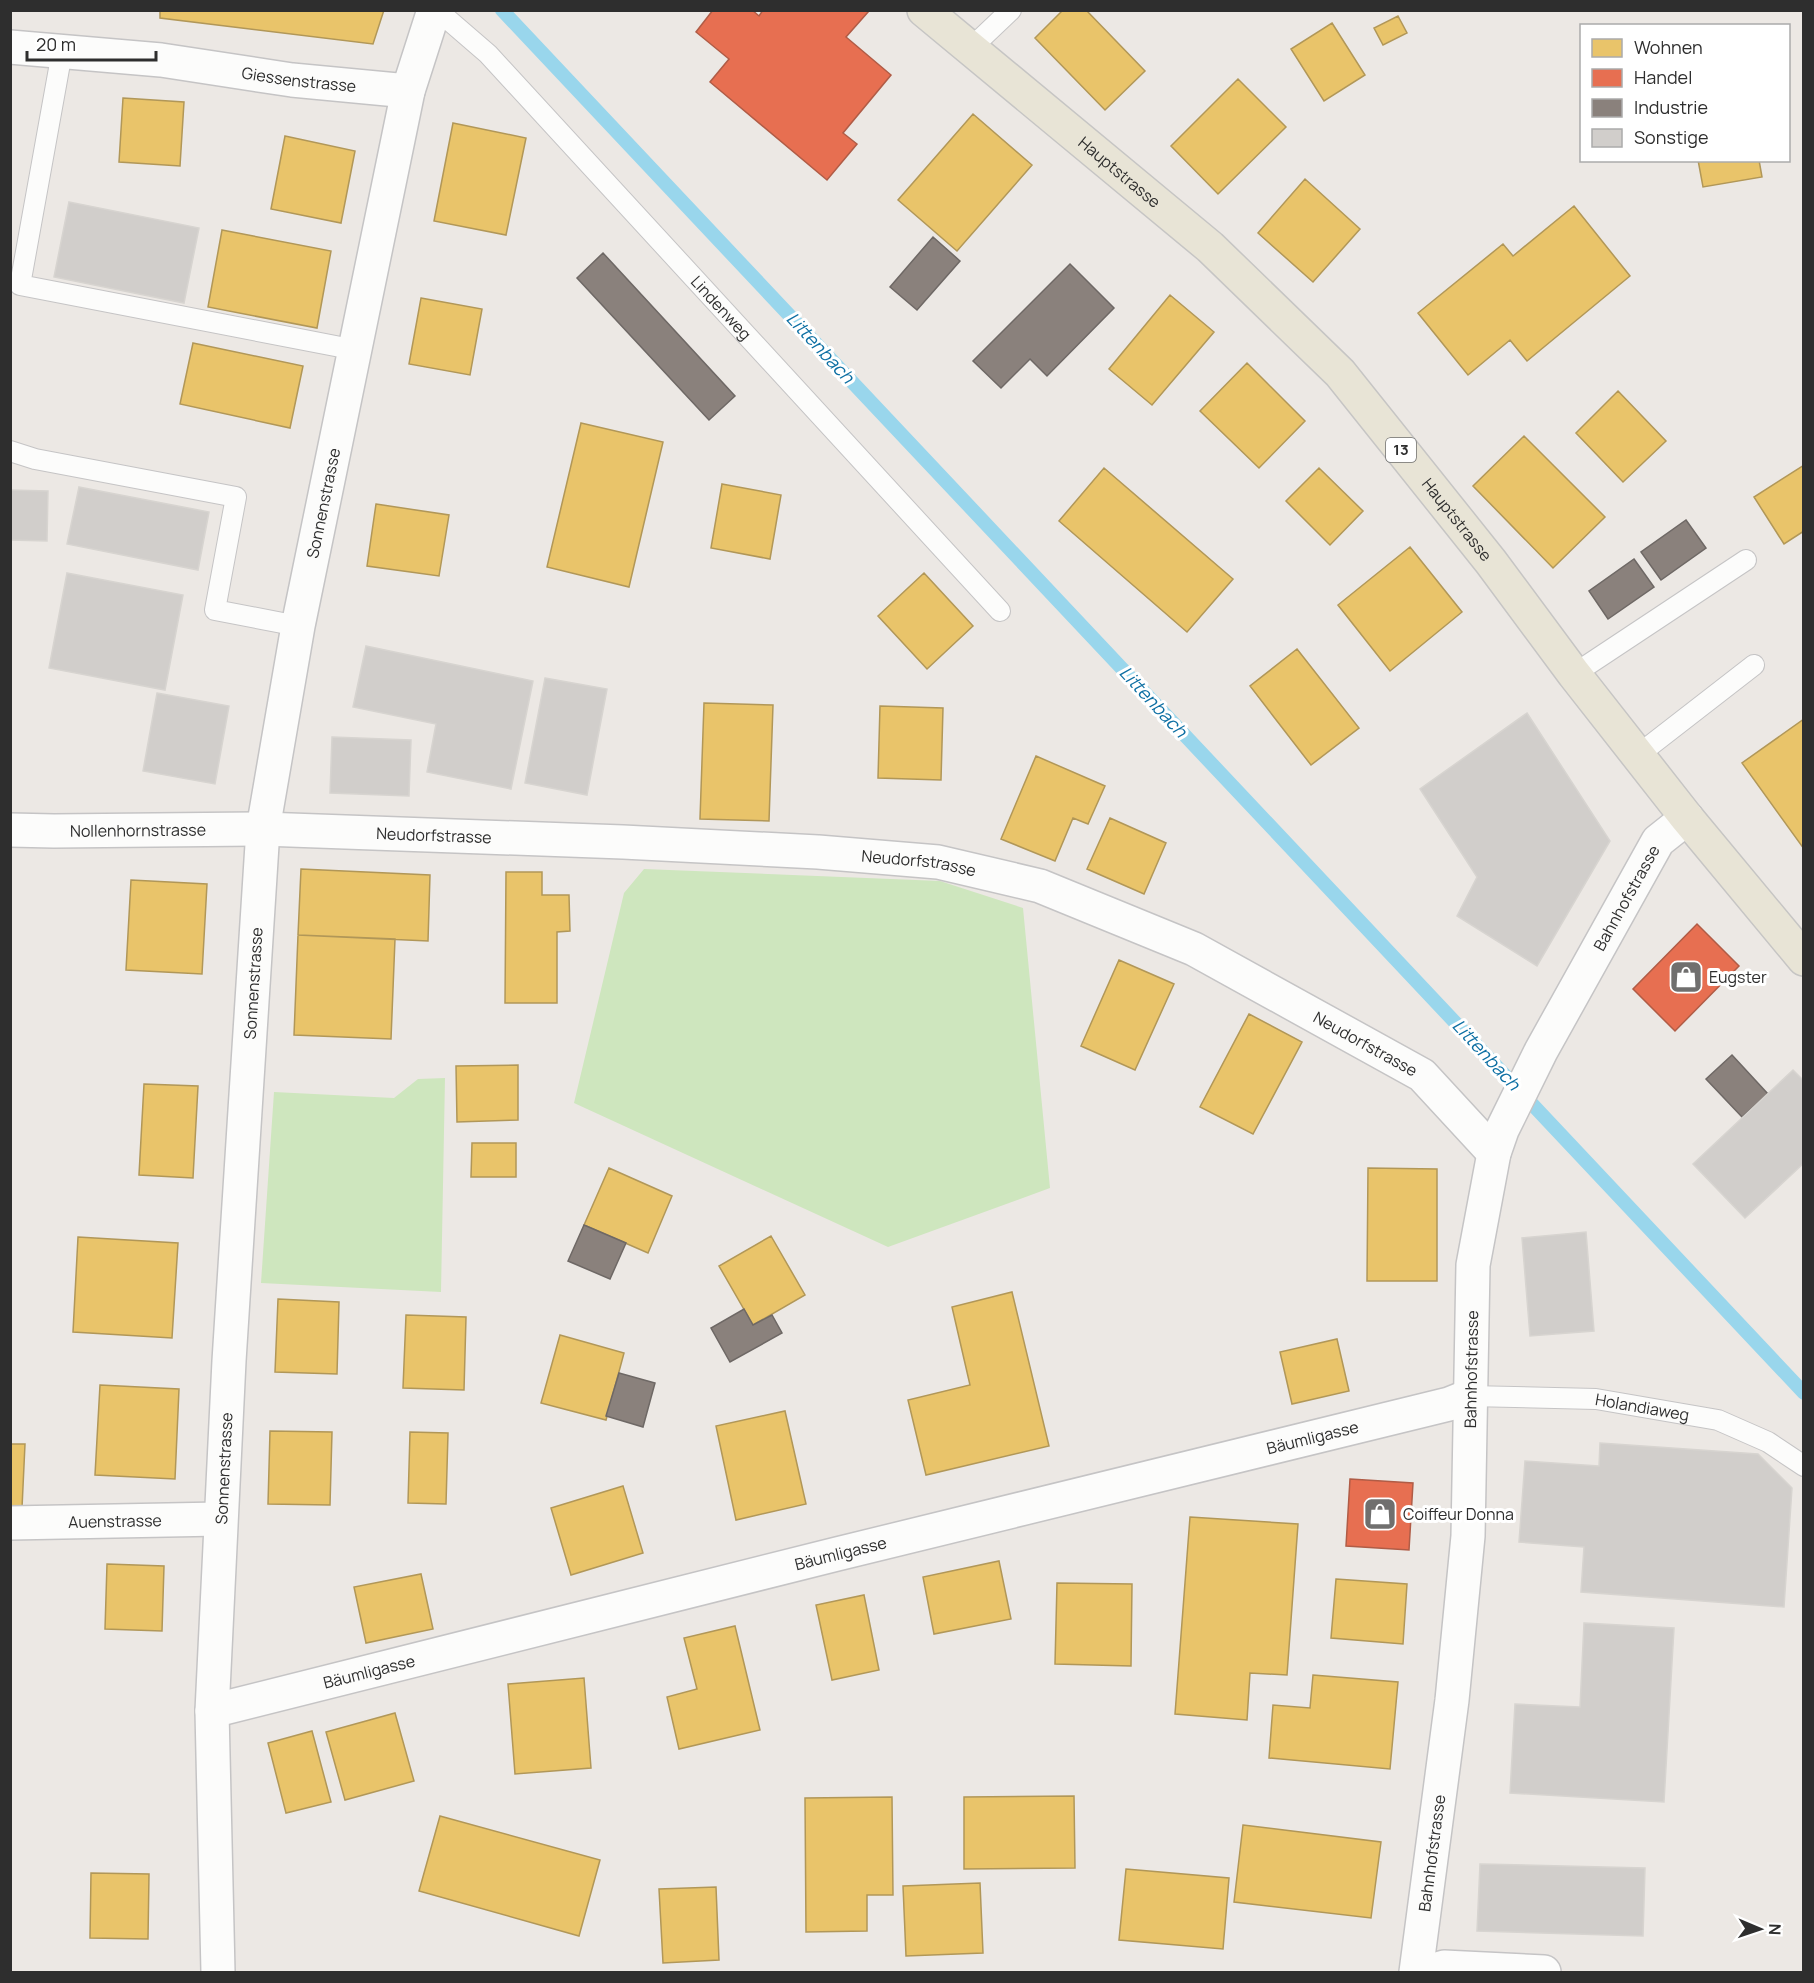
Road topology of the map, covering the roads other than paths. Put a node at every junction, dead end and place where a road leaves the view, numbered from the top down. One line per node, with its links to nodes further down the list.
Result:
1 (436, 10): 7 (street, Sonnenstrasse); 12 (lane, Lindenweg)
2 (924, 10): 5 (main road, Hauptstrasse / 13)
3 (1011, 10): 5 (lane)
4 (10, 47): 6 (street, Giessenstrasse)
5 (971, 48): 15 (main road, Hauptstrasse / 13)
6 (62, 52): 7 (street, Giessenstrasse); 8 (lane)
7 (408, 91): 9 (street, Sonnenstrasse)
8 (16, 265): 9 (lane)
9 (356, 350): 13 (street, Sonnenstrasse)
10 (10, 451): 13 (lane)
11 (1746, 560): 15 (lane)
12 (1000, 611)
13 (298, 626): 18 (street, Sonnenstrasse)
14 (1754, 665): 16 (lane)
15 (1574, 674): 16 (main road, Hauptstrasse / 13)
16 (1638, 755): 17 (main road, Hauptstrasse / 13)
17 (1687, 818): 20 (main road, Hauptstrasse / 13); 21 (street, Bahnhofstrasse)
18 (263, 829): 19 (street, Nollenhornstrasse); 21 (street, Neudorfstrasse); 24 (street, Sonnenstrasse)
19 (10, 830)
20 (1800, 948)
21 (1498, 1141): 22 (street, Bahnhofstrasse)
22 (1469, 1396): 23 (lane, Holandiaweg); 26 (street, Bäumligasse); 28 (street, Bahnhofstrasse)
23 (1803, 1466)
24 (220, 1519): 25 (street, Auenstrasse); 26 (street, Sonnenstrasse)
25 (10, 1523)
26 (212, 1711): 27 (street, Sonnenstrasse)
27 (218, 1972)
28 (1416, 1972)
29 (1427, 1972): 30 (street)
30 (1544, 1972)

